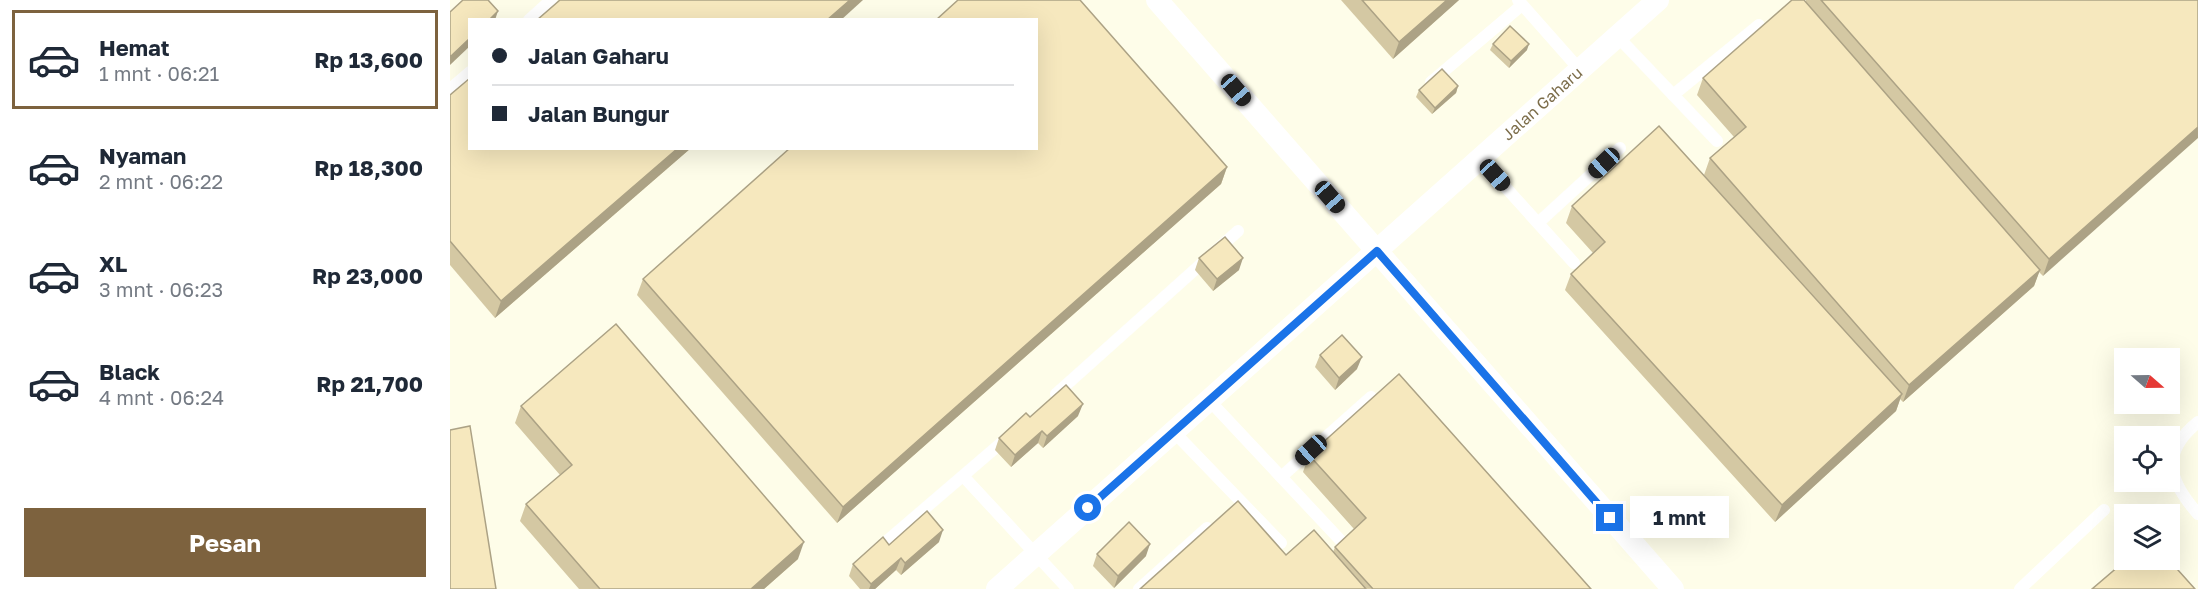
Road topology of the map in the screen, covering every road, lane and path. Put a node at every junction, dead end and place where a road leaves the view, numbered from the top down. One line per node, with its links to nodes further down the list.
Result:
1 (551, 0): 5 (lane)
2 (1157, 0): 18 (street)
3 (1658, 0): 7 (street, Jalan Gaharu)
4 (1520, 2): 8 (lane); 11 (lane)
5 (531, 18)
6 (1759, 25): 12 (lane)
7 (1617, 36): 8 (street, Jalan Gaharu); 12 (lane)
8 (1580, 70): 15 (street, Jalan Gaharu)
9 (468, 74): 10 (lane)
10 (450, 89)
11 (1422, 89)
12 (1673, 95): 13 (lane)
13 (1717, 141)
14 (1620, 148): 16 (lane)
15 (1480, 159): 16 (lane); 18 (street, Jalan Gaharu)
16 (1538, 224): 19 (lane)
17 (1238, 231): 22 (lane)
18 (1377, 251): 21 (street, Jalan Gaharu); 38 (street)
19 (1574, 263)
20 (1371, 397): 27 (lane)
21 (1208, 399): 25 (street, Jalan Gaharu); 27 (lane)
22 (1044, 405)
23 (2198, 422): 29 (lane)
24 (1017, 429): 26 (lane)
25 (1173, 431): 31 (lane); 33 (street, Jalan Gaharu)
26 (964, 477): 33 (lane); 34 (lane)
27 (1281, 477): 32 (lane)
28 (2104, 510): 39 (lane)
29 (2198, 514)
30 (1207, 528): 37 (lane)
31 (1281, 543)
32 (1343, 543)
33 (1037, 554): 35 (street, Jalan Gaharu); 36 (lane)
34 (866, 558)
35 (997, 589)
36 (1068, 589)
37 (1139, 589)
38 (1672, 589)
39 (2020, 589)

